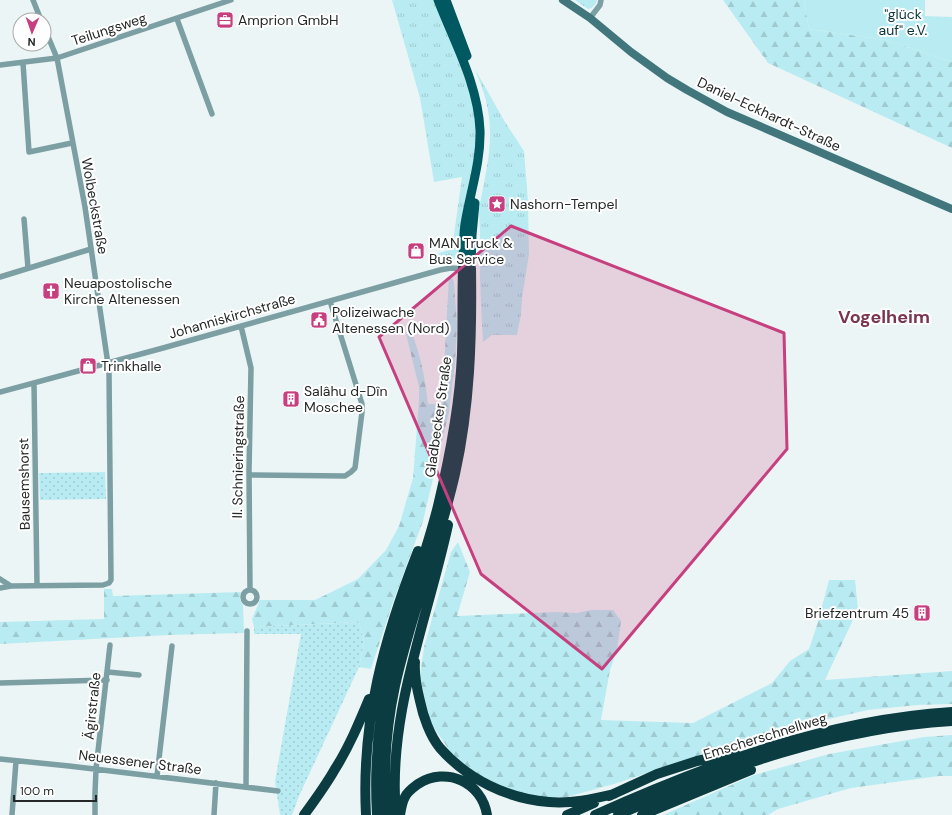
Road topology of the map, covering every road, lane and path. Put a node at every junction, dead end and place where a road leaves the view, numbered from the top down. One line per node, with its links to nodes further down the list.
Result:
1 (33, 0): 7 (street)
2 (231, 0): 9 (street, Teilungsweg)
3 (438, 0): 20 (main road, Gladbecker Straße)
4 (446, 0): 20 (main road, Gladbecker Straße)
5 (564, 0): 8 (street, Daniel-Eckhardt-Straße)
6 (601, 0): 8 (street)
7 (38, 12)
8 (590, 18): 16 (street, Daniel-Eckhardt-Straße)
9 (177, 19): 11 (street, Teilungsweg); 14 (street)
10 (52, 46): 11 (street, Wolbeckstraße)
11 (57, 58): 12 (street, Teilungsweg); 15 (street, Wolbeckstraße)
12 (23, 63): 13 (street, Teilungsweg); 15 (street)
13 (0, 65)
14 (212, 114)
15 (72, 143): 18 (street, Wolbeckstraße)
16 (952, 209)
17 (24, 219): 19 (street)
18 (91, 249): 19 (street); 24 (street, Wolbeckstraße)
19 (28, 268): 21 (street)
20 (467, 269): 22 (street, Johanniskirchstraße); 27 (highway, Gladbecker Straße); 29 (highway, Gladbecker Straße)
21 (0, 277)
22 (330, 301): 23 (street, Johanniskirchstraße); 28 (street)
23 (241, 326): 24 (street, Johanniskirchstraße); 28 (street, II. Schnieringstraße)
24 (107, 364): 25 (street, Johanniskirchstraße); 31 (street, Wolbeckstraße)
25 (34, 383): 26 (street, Johanniskirchstraße); 31 (street, Bausemshorst)
26 (0, 392)
27 (455, 473): 35 (highway); 62 (highway, Gladbecker Straße)
28 (249, 475): 34 (street, II. Schnieringstraße)
29 (438, 508): 41 (highway); 61 (highway, Gladbecker Straße)
30 (0, 579): 32 (street)
31 (38, 585): 32 (street)
32 (11, 586): 33 (street)
33 (0, 588)
34 (250, 590)
35 (421, 626): 55 (highway); 63 (highway)
36 (248, 631): 53 (street)
37 (110, 645): 39 (street, Ägirstraße)
38 (172, 646): 51 (street)
39 (108, 672): 40 (street); 42 (street, Ägirstraße)
40 (139, 675)
41 (377, 678): 59 (highway); 60 (highway)
42 (107, 680): 43 (street); 50 (street, Ägirstraße)
43 (0, 683)
44 (952, 712): 47 (highway, Emscherschnellweg)
45 (952, 721): 46 (highway, Emscherschnellweg)
46 (842, 737): 68 (highway, Emscherschnellweg); 69 (highway)
47 (778, 744): 55 (highway); 67 (highway, Emscherschnellweg)
48 (0, 759): 49 (street, Neuessener Straße)
49 (16, 761): 50 (street, Neuessener Straße); 56 (street)
50 (96, 770): 51 (street, Neuessener Straße); 57 (street, Ägirstraße)
51 (157, 776): 52 (street, Neuessener Straße)
52 (216, 783): 53 (street, Neuessener Straße); 58 (street)
53 (246, 786): 54 (street, Neuessener Straße)
54 (278, 791)
55 (614, 794): 66 (highway)
56 (12, 815)
57 (96, 815)
58 (214, 815)
59 (304, 815)
60 (366, 815)
61 (377, 815)
62 (386, 815)
63 (396, 815)
64 (400, 815): 65 (highway)
65 (487, 815)
66 (567, 815)
67 (595, 815)
68 (618, 815)
69 (642, 815)

